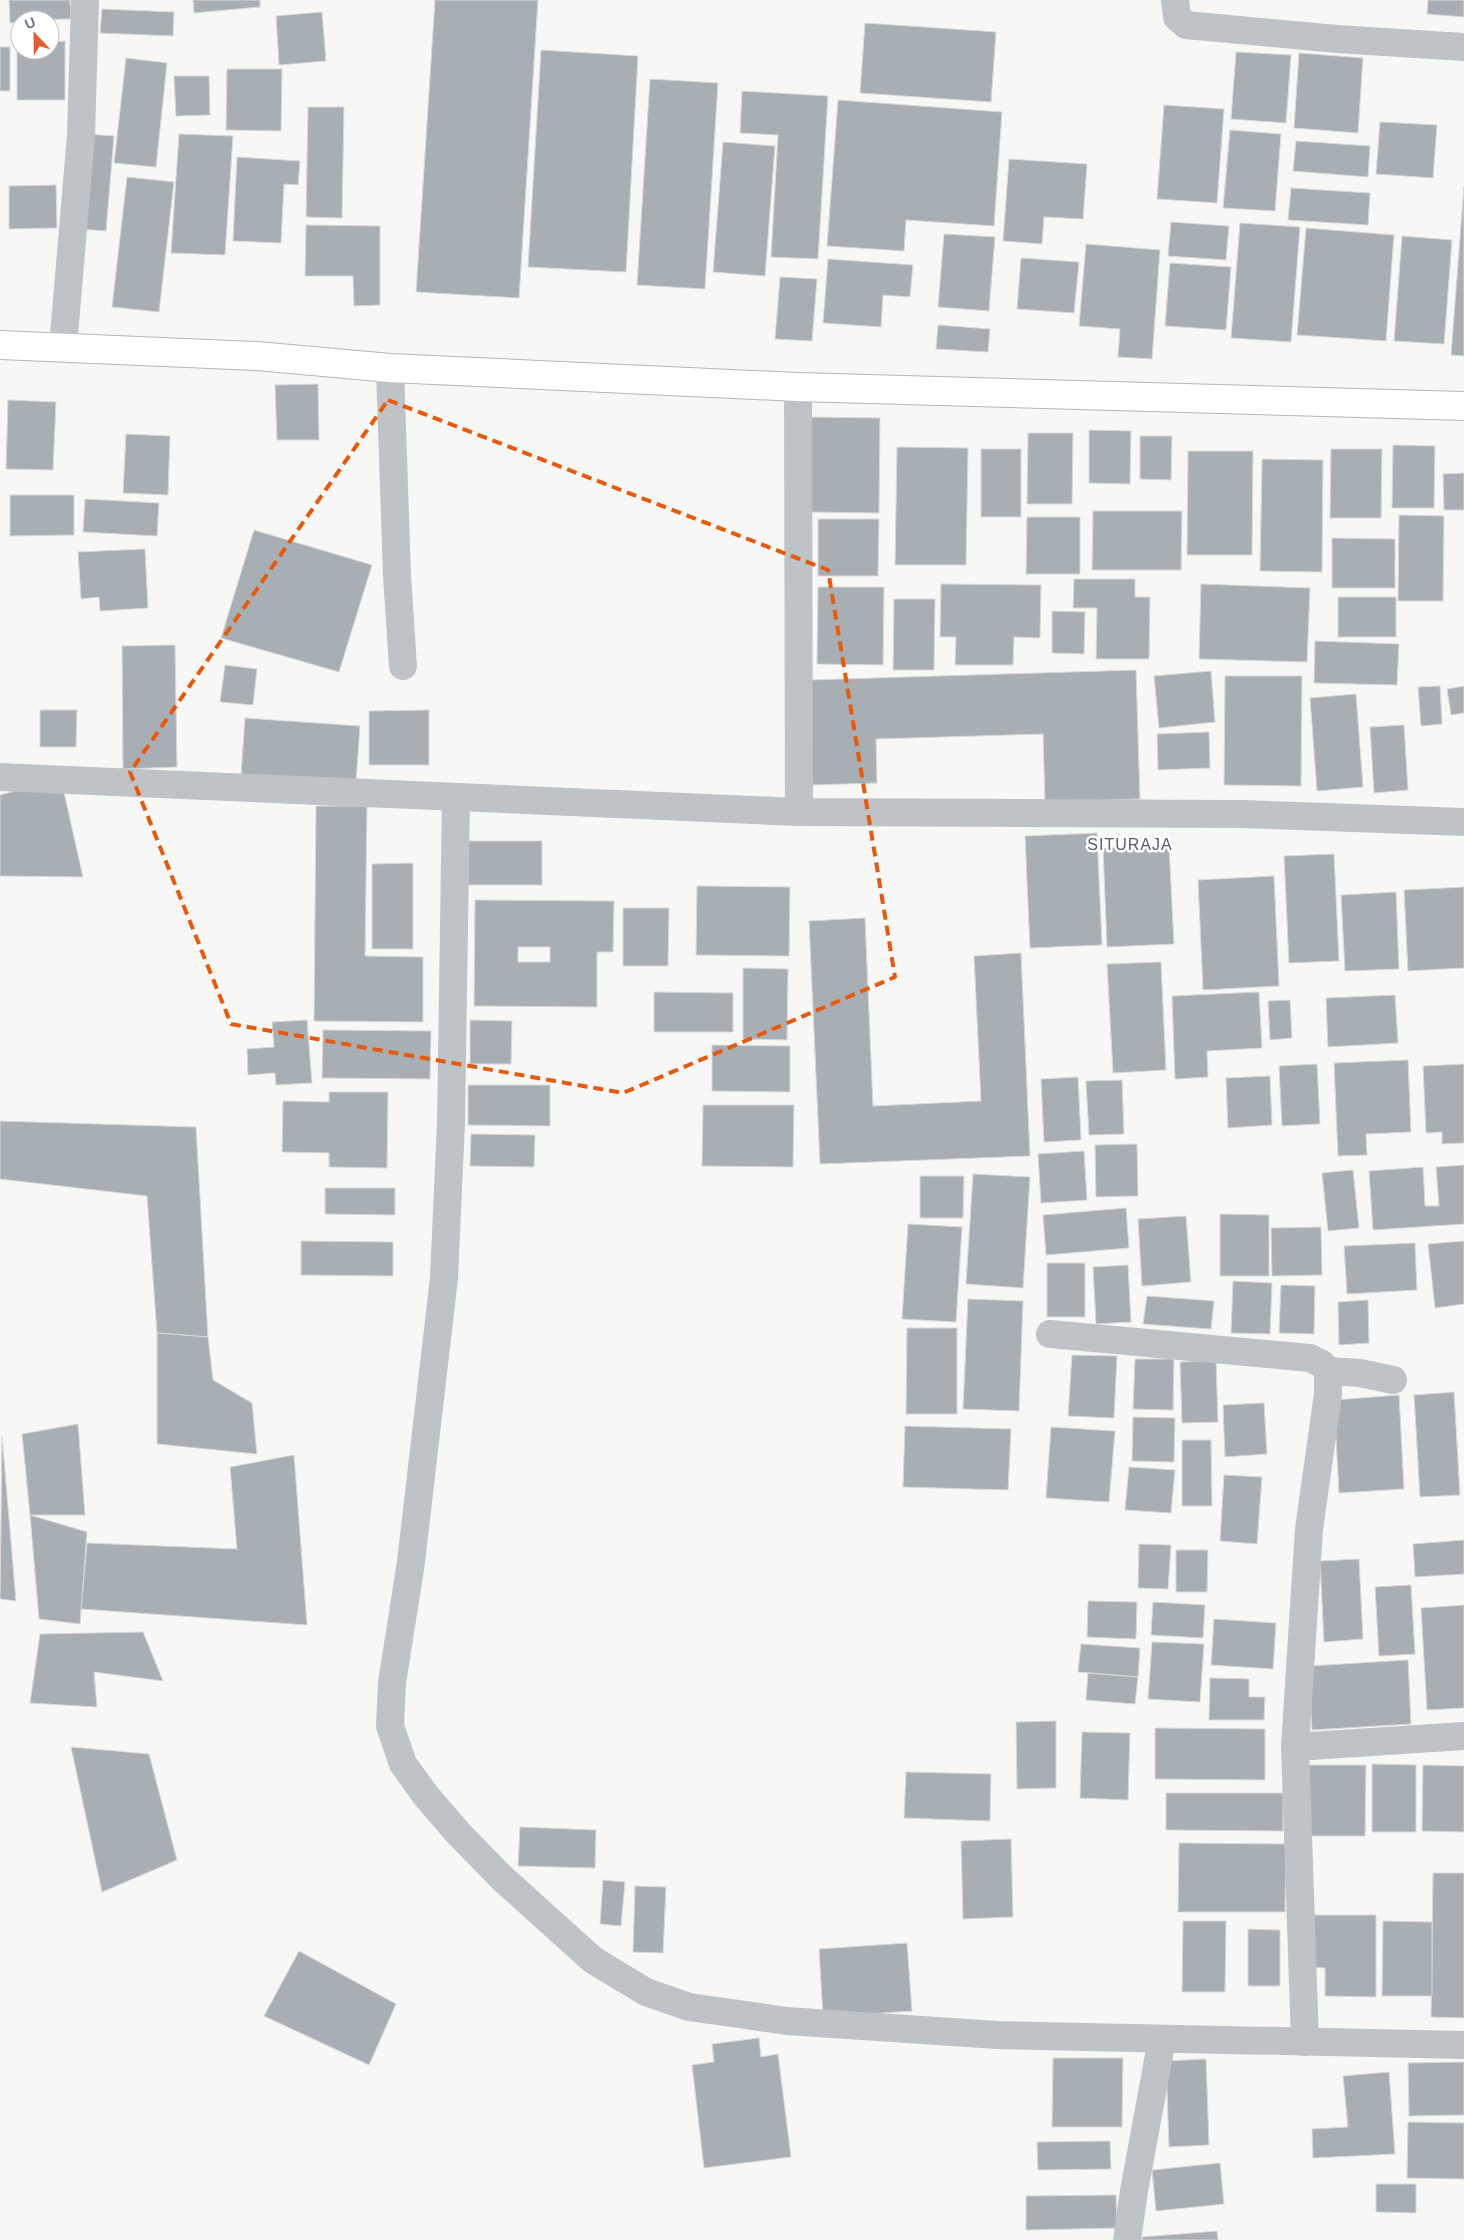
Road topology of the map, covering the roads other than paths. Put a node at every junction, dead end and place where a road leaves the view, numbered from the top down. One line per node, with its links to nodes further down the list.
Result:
1 (85, 0): 5 (street)
2 (1175, 0): 3 (street)
3 (1464, 47)
4 (0, 345): 5 (main road)
5 (63, 347): 6 (main road)
6 (390, 368): 7 (main road); 9 (street)
7 (798, 387): 8 (main road); 12 (street)
8 (1464, 406)
9 (403, 666)
10 (0, 777): 11 (street)
11 (456, 797): 12 (street); 19 (street)
12 (799, 812): 13 (street)
13 (1464, 822)
14 (1050, 1334): 15 (street)
15 (1328, 1371): 16 (street); 18 (street)
16 (1393, 1380)
17 (1464, 1736): 18 (street)
18 (1295, 1747): 20 (street)
19 (1162, 2039): 20 (street); 22 (street)
20 (1305, 2042): 21 (street)
21 (1464, 2044)
22 (1127, 2240)

